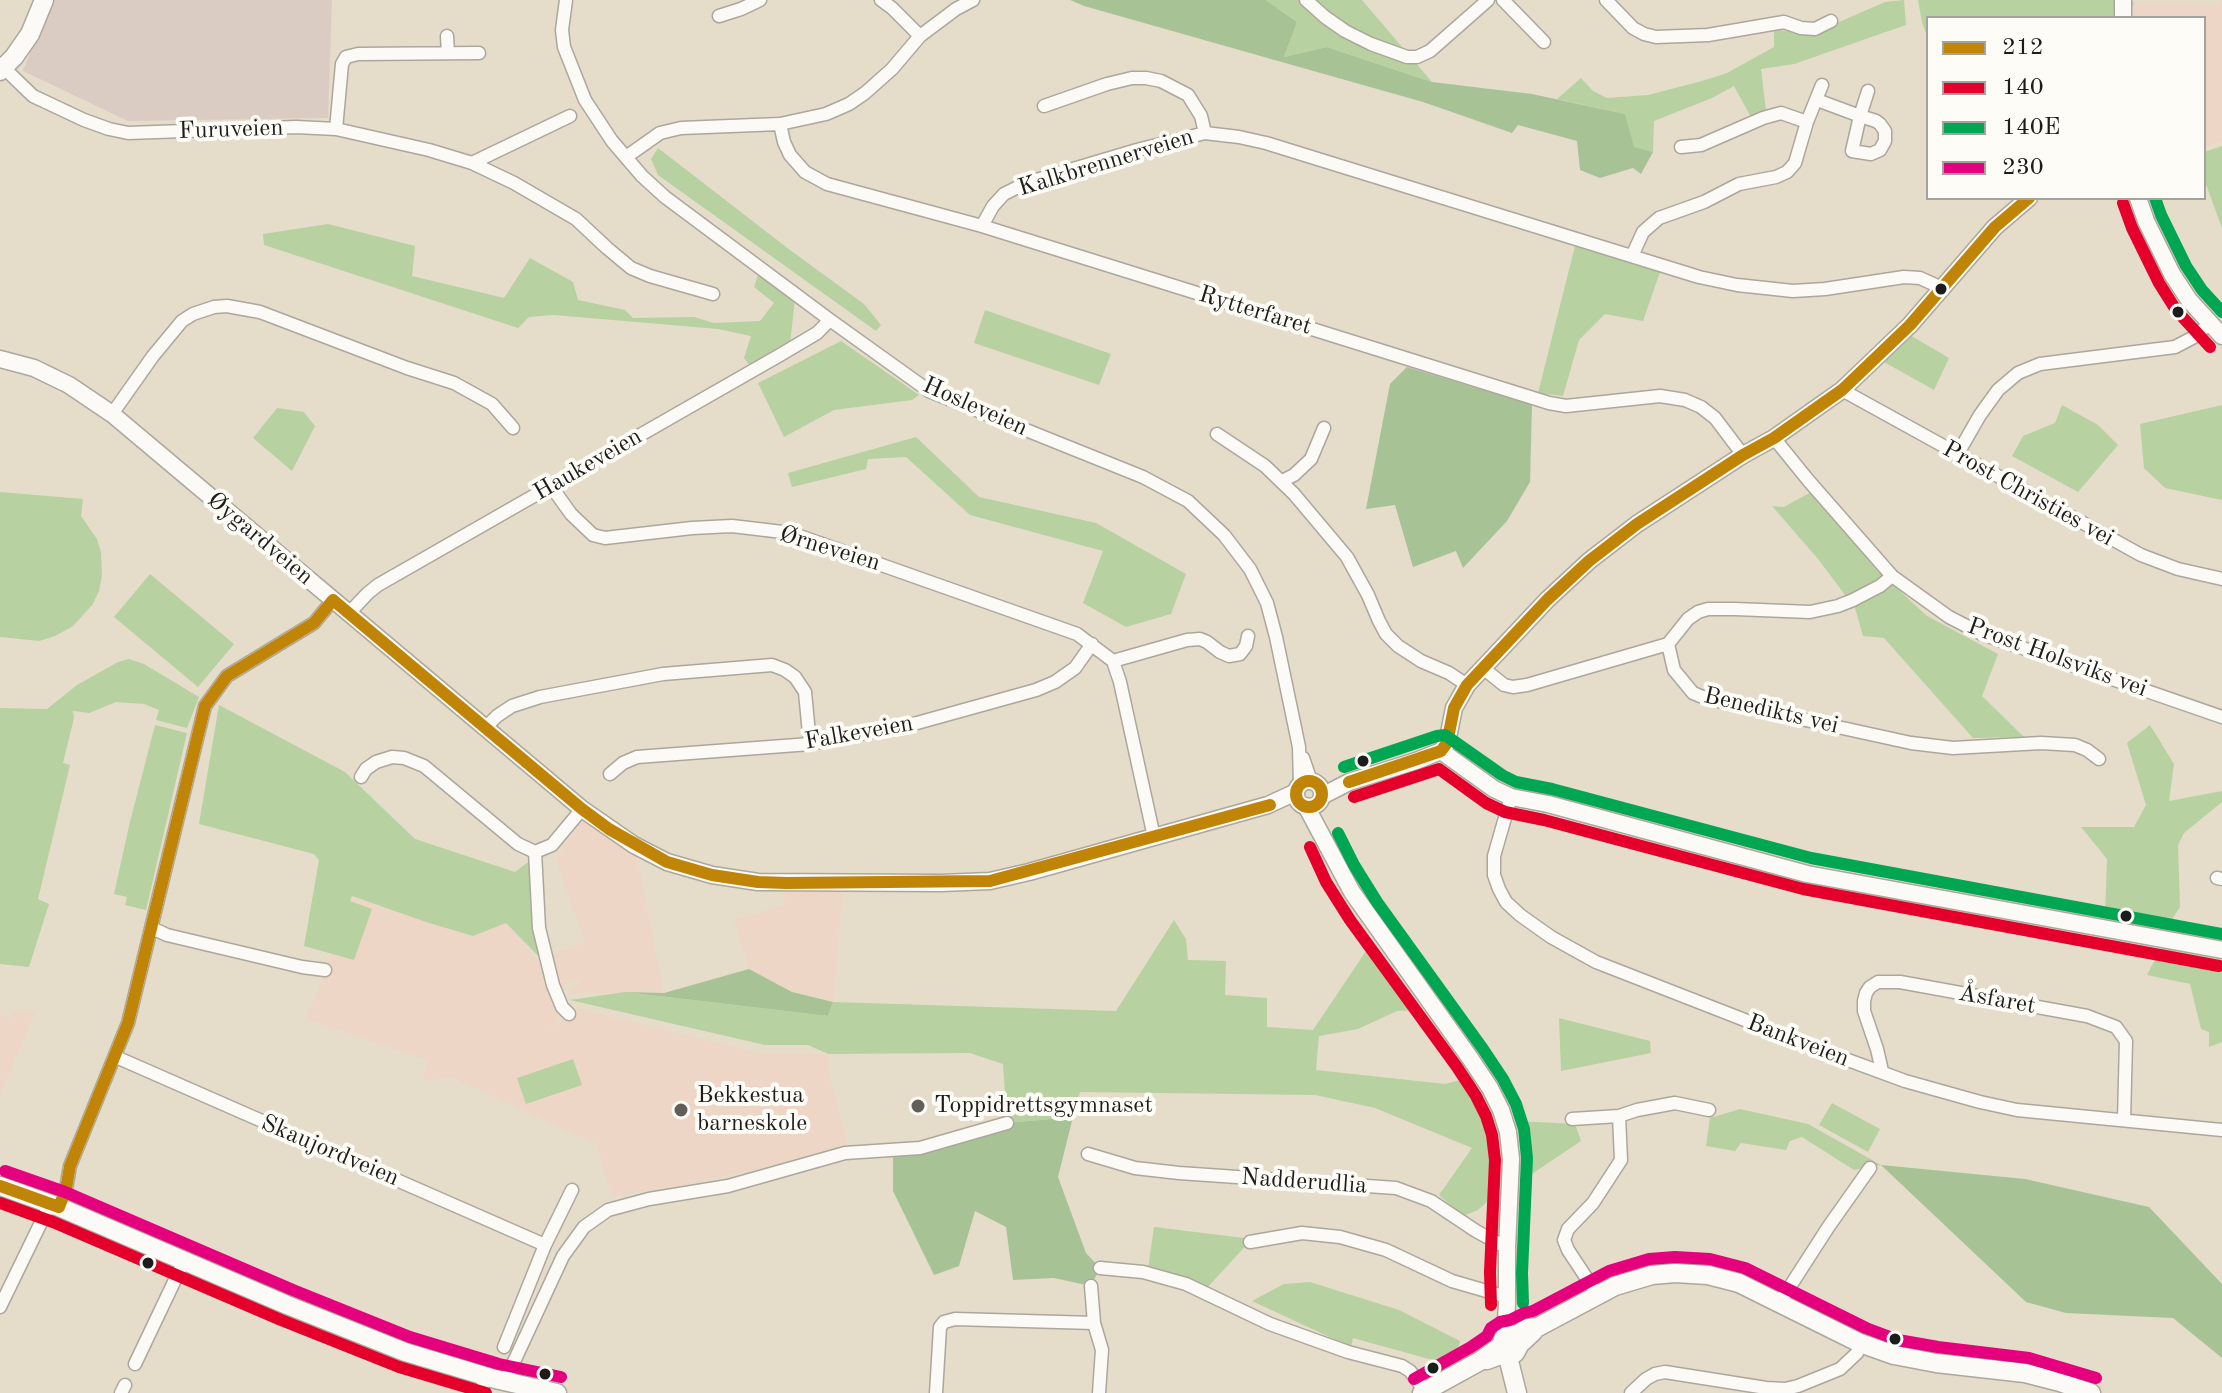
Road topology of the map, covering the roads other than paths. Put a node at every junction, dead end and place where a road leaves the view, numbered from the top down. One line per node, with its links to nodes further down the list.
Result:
1 (44, 0): 17 (main road)
2 (566, 0): 28 (street, Hosleveien)
3 (760, 0): 10 (street)
4 (881, 0): 13 (street)
5 (973, 0): 13 (street)
6 (1306, 0): 7 (street)
7 (1488, 0)
8 (1503, 0): 14 (street)
9 (1606, 0): 11 (street)
10 (719, 16)
11 (1831, 21)
12 (447, 36): 15 (street)
13 (920, 36): 24 (street)
14 (1544, 42)
15 (448, 53): 16 (street); 25 (street)
16 (479, 53)
17 (2, 70): 25 (street, Furuveien)
18 (1822, 85): 20 (street)
19 (1868, 91): 20 (street)
20 (1817, 100): 23 (street)
21 (1044, 106): 26 (street)
22 (570, 116): 29 (street)
23 (1807, 122): 27 (street); 33 (street)
24 (780, 124): 28 (street); 32 (street, Rytterfaret)
25 (336, 129): 29 (street, Furuveien)
26 (1205, 133): 32 (street, Kalkbrennerveien); 33 (street, Kalkbrennerveien)
27 (1681, 147)
28 (626, 157): 36 (street, Hosleveien)
29 (472, 163): 35 (street, Furuveien)
30 (2027, 200): 34 (street)
31 (2139, 200): 37 (street)
32 (982, 226): 45 (street, Rytterfaret)
33 (1632, 256): 34 (street, Kalkbrennerveien)
34 (1942, 288): 39 (street)
35 (713, 294)
36 (830, 320): 48 (street, Haukeveien); 66 (street, Hosleveien)
37 (2216, 330): 46 (street)
38 (0, 359): 40 (street, Øygardveien)
39 (1842, 390): 44 (street); 46 (street, Prost Christies vei)
40 (112, 414): 41 (street); 51 (street, Øygardveien)
41 (513, 428)
42 (1324, 428): 47 (street)
43 (1217, 434): 47 (street)
44 (1774, 438): 45 (street); 49 (street, Prost Holsviks vei)
45 (1743, 455): 57 (street)
46 (1957, 455): 50 (street, Prost Christies vei)
47 (1282, 481): 58 (street)
48 (551, 486): 52 (street, Haukeveien); 54 (street, Ørneveien)
49 (1892, 576): 55 (street); 59 (street, Prost Holsviks vei)
50 (2222, 579)
51 (333, 600): 52 (street, Øygardveien); 71 (street)
52 (349, 613): 60 (street, Øygardveien)
53 (1248, 636): 56 (street)
54 (1092, 644): 56 (street, Ørneveien); 61 (street, Falkeveien)
55 (1668, 644): 57 (street); 63 (street, Benedikts vei)
56 (1113, 661): 69 (street)
57 (1483, 668): 58 (street)
58 (1467, 685): 62 (street)
59 (2222, 717)
60 (485, 728): 61 (street); 68 (street, Øygardveien)
61 (810, 744): 64 (street, Falkeveien)
62 (1444, 747): 66 (street, Øygardveien); 67 (street)
63 (2099, 759)
64 (610, 774)
65 (361, 777): 70 (street)
66 (1310, 794): 69 (street, Øygardveien); 90 (street, Hosleveien)
67 (1511, 797): 72 (street); 76 (street, Bankveien)
68 (582, 809): 69 (street, Øygardveien); 70 (street)
69 (1154, 837)
70 (535, 852): 74 (street)
71 (152, 928): 73 (street); 75 (street)
72 (2222, 950)
73 (325, 970)
74 (569, 1014)
75 (116, 1057): 87 (street); 89 (street, Skaujordveien)
76 (1882, 1071): 80 (street, Bankveien); 80 (street, Åsfaret)
77 (1709, 1110): 78 (street)
78 (1619, 1116): 79 (street); 94 (street)
79 (1572, 1119)
80 (2124, 1120): 82 (street, Bankveien)
81 (1007, 1123): 103 (street)
82 (2222, 1130)
83 (1088, 1154): 90 (street, Nadderudlia)
84 (1870, 1168): 96 (street)
85 (0, 1186): 87 (main road)
86 (572, 1190): 89 (street)
87 (54, 1205): 91 (main road); 97 (street)
88 (1250, 1242): 95 (street)
89 (545, 1245): 100 (street)
90 (1507, 1248): 95 (street, Hosleveien)
91 (184, 1261): 102 (street); 104 (main road)
92 (1100, 1268): 105 (street)
93 (1091, 1286): 98 (street)
94 (1597, 1294): 96 (main road); 101 (main road)
95 (1507, 1300): 101 (street, Hosleveien)
96 (1780, 1302): 99 (main road)
97 (0, 1307)
98 (1094, 1323): 107 (street); 108 (street)
99 (1860, 1343): 109 (street); 110 (main road)
100 (504, 1347)
101 (1508, 1355): 105 (main road)
102 (135, 1364)
103 (505, 1381): 104 (main road); 106 (main road)
104 (483, 1385)
105 (1424, 1392)
106 (557, 1393)
107 (936, 1393)
108 (1099, 1393)
109 (1631, 1393)
110 (2091, 1393)

